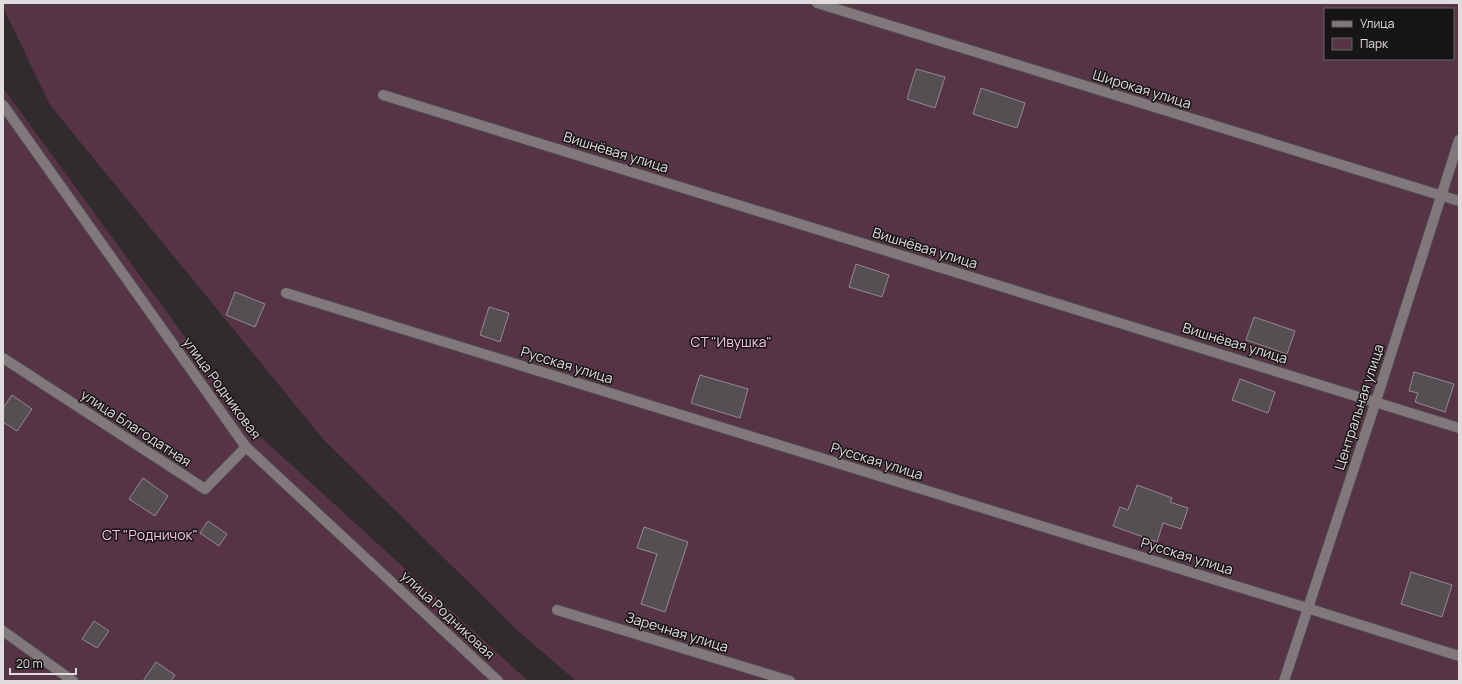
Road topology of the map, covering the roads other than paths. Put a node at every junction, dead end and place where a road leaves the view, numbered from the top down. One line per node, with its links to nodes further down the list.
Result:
1 (817, 3): 5 (street, Широкая улица)
2 (383, 95): 9 (street, Вишнёвая улица)
3 (3, 105): 11 (street, улица Родниковая)
4 (1459, 140): 5 (street, Центральная улица)
5 (1442, 196): 6 (street, Широкая улица); 9 (street, Центральная улица)
6 (1459, 201)
7 (286, 293): 12 (street, Русская улица)
8 (3, 358): 11 (street, улица Благодатная)
9 (1376, 401): 10 (street, Вишнёвая улица); 12 (street, Центральная улица)
10 (1459, 428)
11 (246, 447): 17 (street, улица Родниковая)
12 (1307, 608): 15 (street, Русская улица); 19 (street, Центральная улица)
13 (557, 610): 18 (street, Заречная улица)
14 (3, 632): 16 (street)
15 (1459, 656)
16 (73, 681)
17 (498, 681)
18 (790, 681)
19 (1284, 681)

